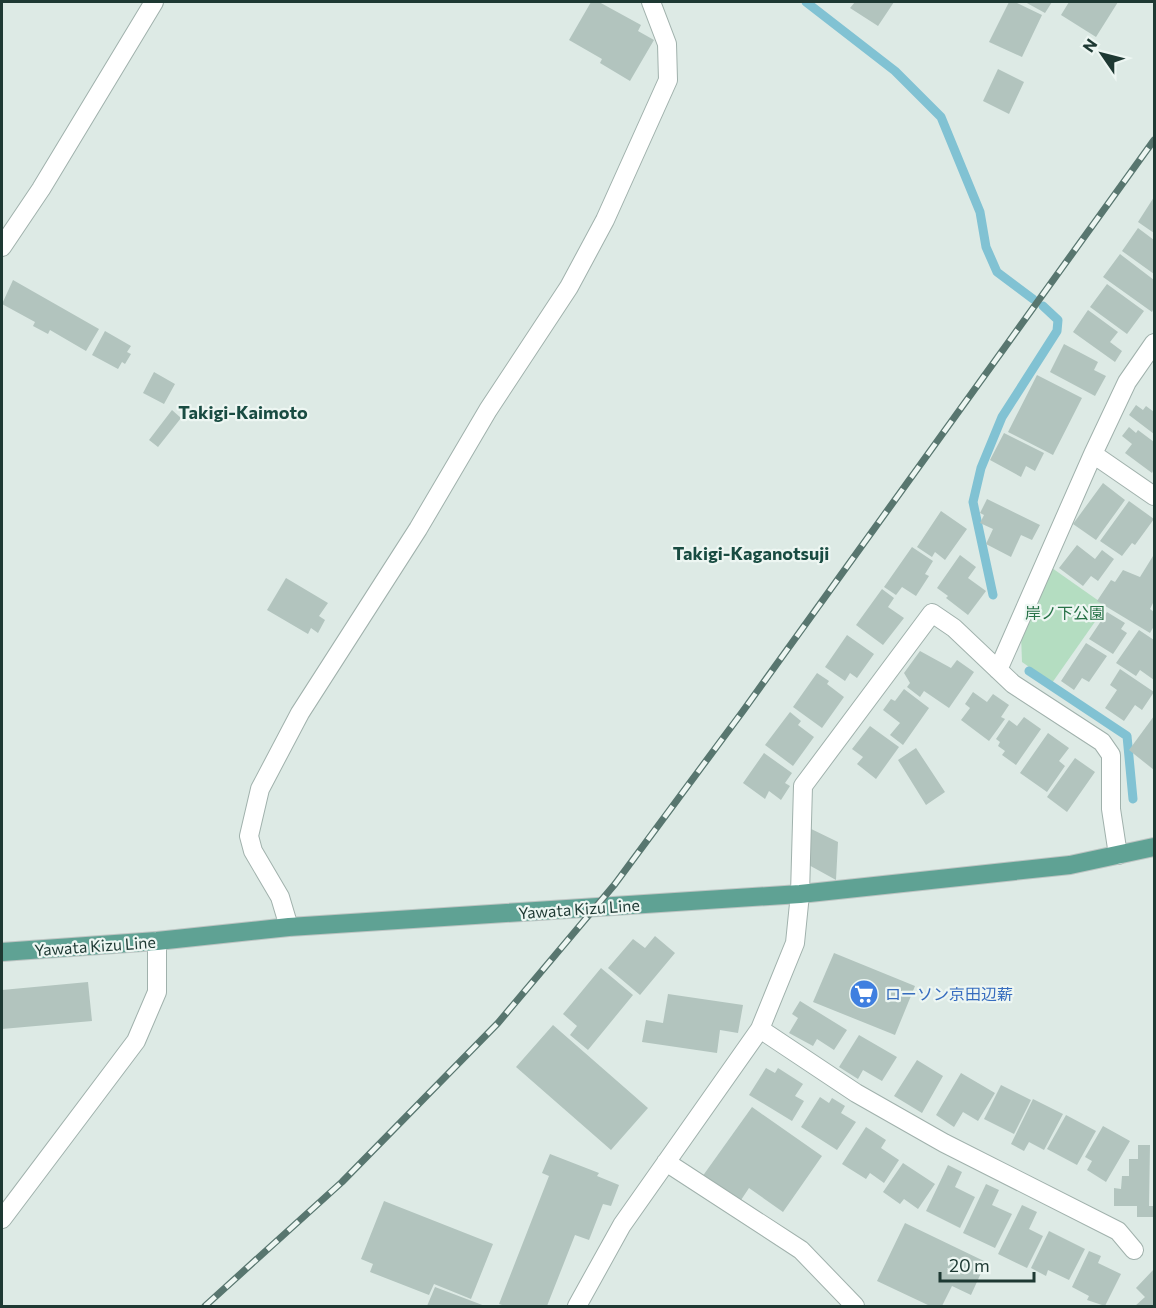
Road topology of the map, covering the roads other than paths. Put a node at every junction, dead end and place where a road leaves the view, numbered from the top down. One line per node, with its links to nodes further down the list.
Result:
1 (153, 2): 3 (street)
2 (651, 2): 11 (street)
3 (2, 247)
4 (1155, 343): 5 (street)
5 (1093, 454): 6 (street); 7 (street)
6 (1155, 496)
7 (998, 670): 9 (street); 10 (street)
8 (1155, 847): 9 (main road, Yawata Kizu Line)
9 (1118, 855): 10 (main road, Yawata Kizu Line)
10 (800, 894): 11 (main road, Yawata Kizu Line); 14 (street)
11 (289, 927): 12 (main road, Yawata Kizu Line)
12 (157, 941): 13 (main road, Yawata Kizu Line); 16 (street)
13 (2, 952)
14 (760, 1029): 15 (street); 17 (street)
15 (666, 1162): 18 (street); 19 (street)
16 (2, 1220)
17 (1134, 1250)
18 (577, 1306)
19 (855, 1306)

